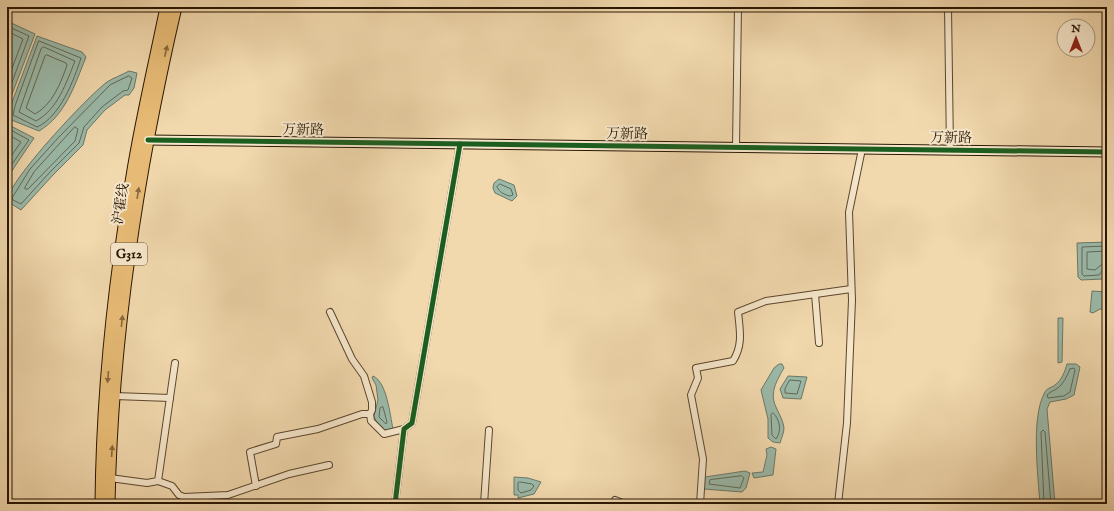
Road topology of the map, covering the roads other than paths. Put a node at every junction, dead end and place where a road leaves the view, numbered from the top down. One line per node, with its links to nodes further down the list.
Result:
1 (166, 7): 22 (highway, 沪霍线 / G312, one-way to 22)
2 (176, 7): 5 (highway, 沪霍线 / G312, one-way to 2)
3 (738, 7): 7 (street)
4 (948, 7): 9 (street)
5 (148, 140): 6 (street, 万新路); 16 (highway, 沪霍线 / G312, one-way to 5)
6 (460, 144): 7 (street, 万新路); 19 (street)
7 (736, 147): 8 (street, 万新路)
8 (862, 149): 9 (street, 万新路); 11 (street)
9 (950, 150): 10 (street, 万新路)
10 (1107, 152)
11 (851, 289): 12 (street); 32 (street)
12 (815, 294): 14 (street); 31 (street)
13 (330, 312): 18 (street)
14 (819, 343)
15 (175, 363): 17 (street)
16 (115, 396): 17 (street); 22 (highway, 沪霍线 / G312, one-way to 16)
17 (170, 398): 23 (street)
18 (370, 414): 19 (street); 24 (street)
19 (404, 429): 28 (street)
20 (490, 430): 29 (street)
21 (329, 465): 24 (street)
22 (106, 477): 23 (street); 26 (highway, 沪霍线 / G312); 27 (highway, 沪霍线 / G312)
23 (158, 481): 24 (street)
24 (256, 486)
25 (615, 500): 30 (street)
26 (101, 504)
27 (109, 504)
28 (395, 504)
29 (484, 504)
30 (625, 504)
31 (700, 504)
32 (838, 504)

